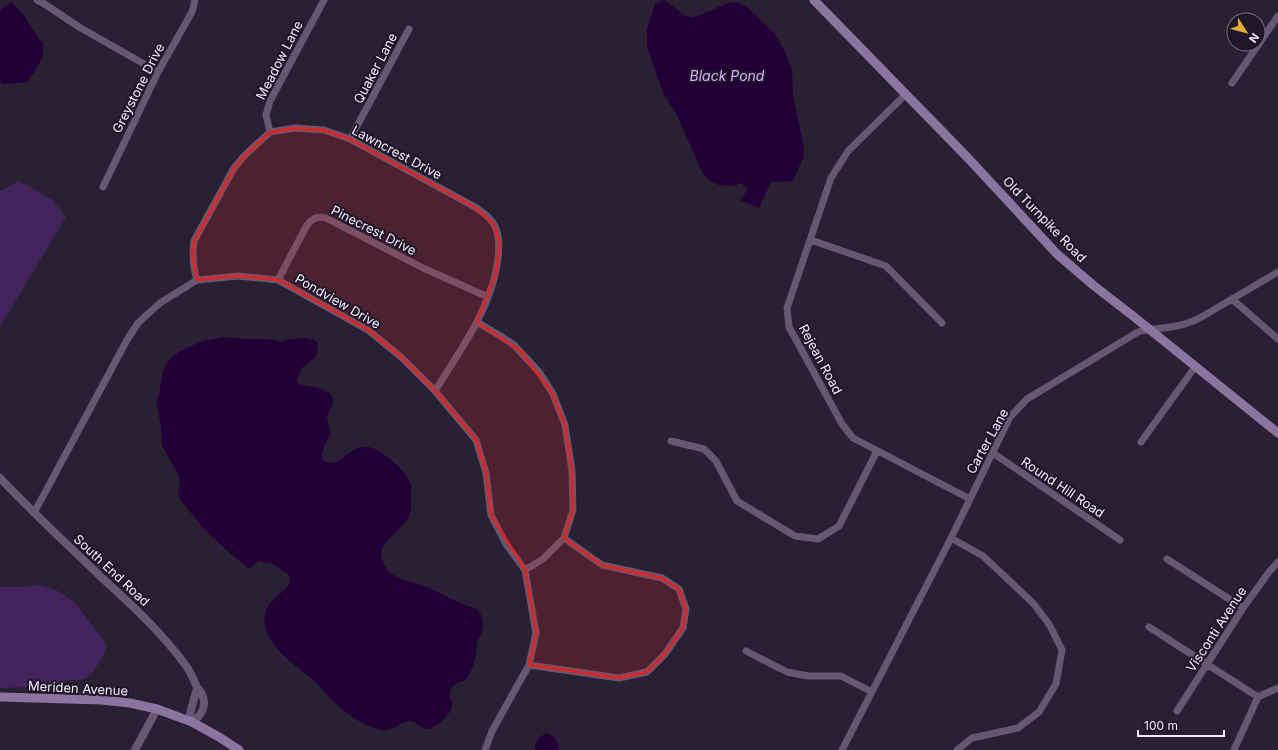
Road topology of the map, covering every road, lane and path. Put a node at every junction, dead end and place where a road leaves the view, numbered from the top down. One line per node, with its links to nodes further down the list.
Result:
1 (37, 0): 7 (street)
2 (195, 0): 7 (street, Greystone Drive)
3 (324, 0): 10 (street, Meadow Lane)
4 (814, 0): 9 (main road, Old Turnpike Road)
5 (1278, 16): 8 (street)
6 (410, 29): 11 (street, Quaker Lane)
7 (158, 72): 12 (street, Greystone Drive)
8 (1232, 83)
9 (906, 94): 13 (street, Rejean Road); 21 (main road, Old Turnpike Road)
10 (270, 132): 11 (street, Lawncrest Drive); 15 (street)
11 (350, 139): 17 (street, Lawncrest Drive)
12 (103, 186)
13 (810, 240): 20 (street); 28 (street, Rejean Road)
14 (1278, 272): 18 (street, Carter Lane)
15 (197, 280): 16 (street, Pondview Drive); 32 (street, Pondview Drive)
16 (278, 280): 17 (street, Pinecrest Drive); 24 (street, Pondview Drive)
17 (488, 297): 19 (street, Lawncrest Drive)
18 (1232, 299): 21 (street, Carter Lane); 22 (street)
19 (477, 322): 24 (street, Lawncrest Drive); 33 (street)
20 (942, 323)
21 (1149, 329): 23 (main road, Old Turnpike Road); 29 (street, Carter Lane)
22 (1278, 339)
23 (1195, 367): 25 (main road, Old Turnpike Road); 27 (street)
24 (435, 391): 38 (street, Pondview Drive)
25 (1278, 433)
26 (671, 441): 28 (street)
27 (1141, 442)
28 (877, 451): 31 (street, Rejean Road)
29 (993, 453): 31 (street, Carter Lane); 35 (street, Round Hill Road)
30 (0, 478): 32 (street, South End Road)
31 (970, 499): 34 (street, Carter Lane)
32 (34, 513): 50 (street, South End Road)
33 (564, 538): 38 (street); 42 (street)
34 (951, 538): 45 (street, Carter Lane); 55 (street)
35 (1120, 540)
36 (1167, 559): 39 (street)
37 (1278, 562): 39 (street, Visconti Avenue)
38 (525, 570): 42 (street, Pondview Drive)
39 (1243, 608): 43 (street, Visconti Avenue)
40 (1149, 627): 43 (street)
41 (746, 651): 45 (street)
42 (529, 664): 53 (street, Pondview Drive)
43 (1207, 664): 47 (street); 49 (street, Visconti Avenue)
44 (1278, 688): 47 (street)
45 (872, 692): 54 (street, Carter Lane)
46 (0, 697): 48 (main road, Meriden Avenue)
47 (1258, 697): 56 (street)
48 (157, 708): 50 (main road, Meriden Avenue); 51 (street)
49 (1177, 712)
50 (192, 722): 52 (main road, Meriden Avenue)
51 (135, 750)
52 (239, 750)
53 (485, 750)
54 (842, 750)
55 (956, 750)
56 (1234, 750)

